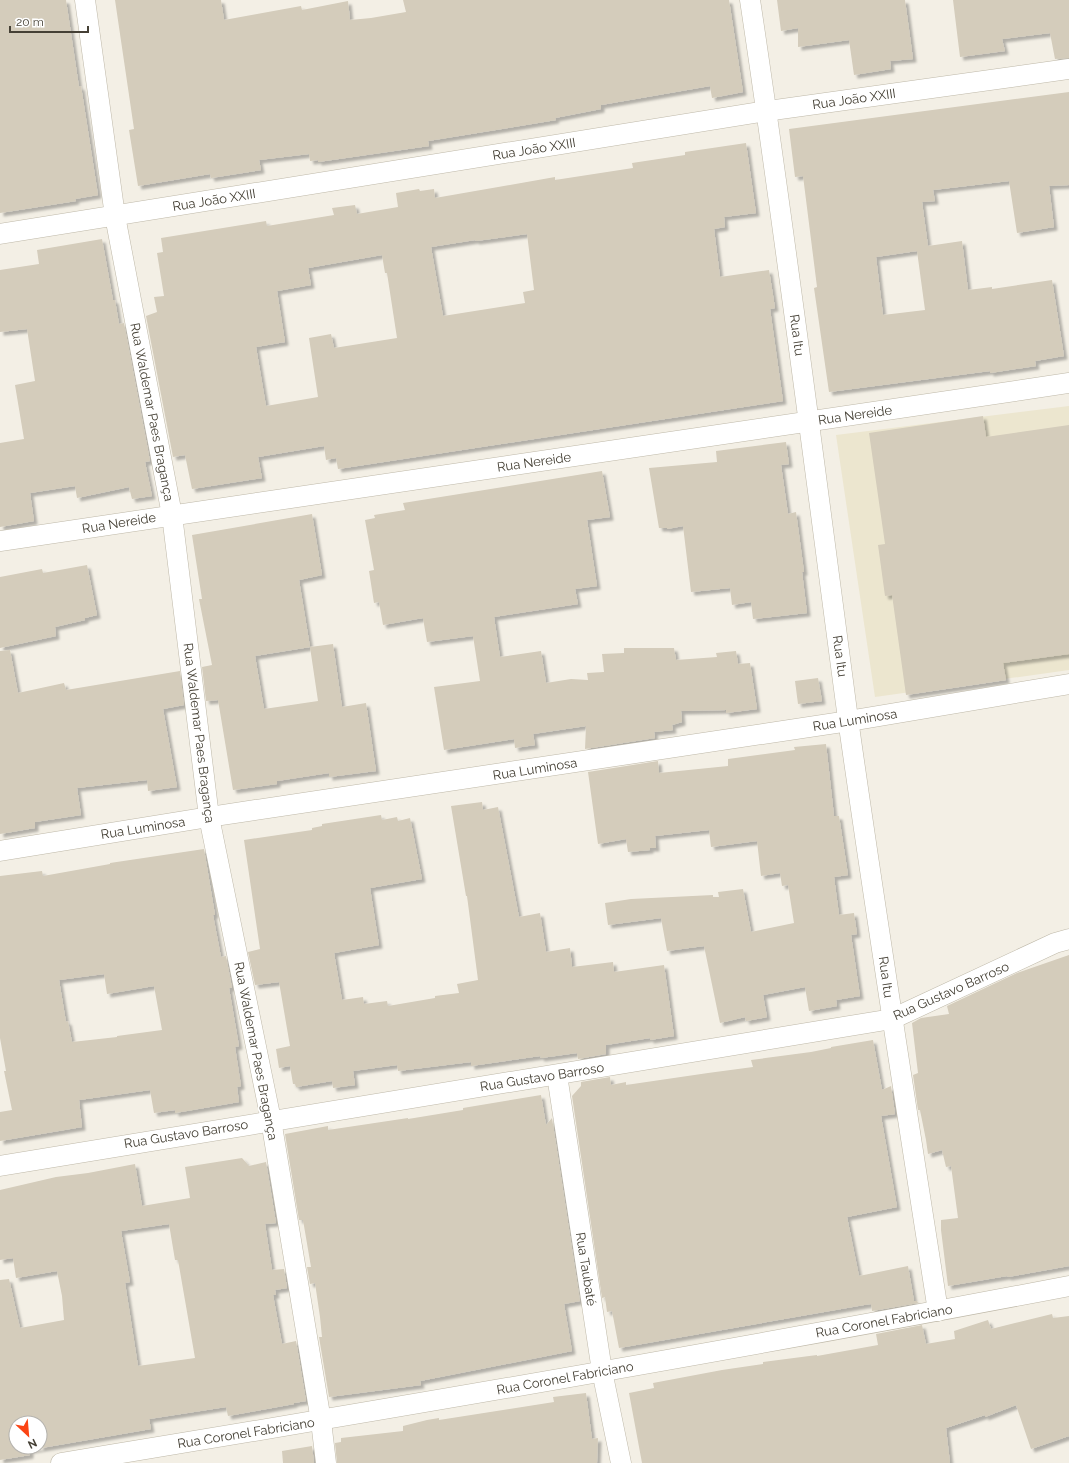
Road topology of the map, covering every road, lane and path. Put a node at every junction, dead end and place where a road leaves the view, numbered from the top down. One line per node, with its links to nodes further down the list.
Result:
1 (86, 0): 5 (street, Rua Waldemar Paes Bragança)
2 (750, 0): 4 (street, Rua Itu)
3 (1069, 69): 4 (street, Rua João XXIII)
4 (767, 111): 5 (street, Rua João XXIII); 8 (street, Rua Itu)
5 (115, 216): 6 (street, Rua João XXIII); 9 (street, Rua Waldemar Paes Bragança)
6 (0, 234)
7 (1069, 383): 8 (street, Rua Nereide)
8 (809, 421): 9 (street, Rua Nereide); 12 (street, Rua Itu)
9 (172, 514): 10 (street, Rua Nereide); 13 (street, Rua Waldemar Paes Bragança)
10 (0, 541)
11 (1069, 684): 12 (street, Rua Luminosa)
12 (849, 722): 13 (street, Rua Luminosa); 16 (street, Rua Itu)
13 (209, 817): 14 (street, Rua Luminosa); 18 (street, Rua Waldemar Paes Bragança)
14 (0, 851)
15 (1069, 939): 16 (street, Rua Gustavo Barroso)
16 (892, 1019): 17 (street, Rua Gustavo Barroso); 21 (street, Rua Itu)
17 (557, 1075): 18 (street, Rua Gustavo Barroso); 22 (street, Rua Taubaté)
18 (271, 1120): 19 (street, Rua Gustavo Barroso); 23 (street, Rua Waldemar Paes Bragança)
19 (0, 1166)
20 (1069, 1286): 21 (street, Rua Coronel Fabriciano)
21 (938, 1311): 22 (street, Rua Coronel Fabriciano)
22 (602, 1371): 23 (street, Rua Coronel Fabriciano); 26 (street, Rua Taubaté)
23 (321, 1421): 24 (street, Rua Coronel Fabriciano); 25 (street, Rua Waldemar Paes Bragança)
24 (61, 1463)
25 (326, 1463)
26 (621, 1463)

